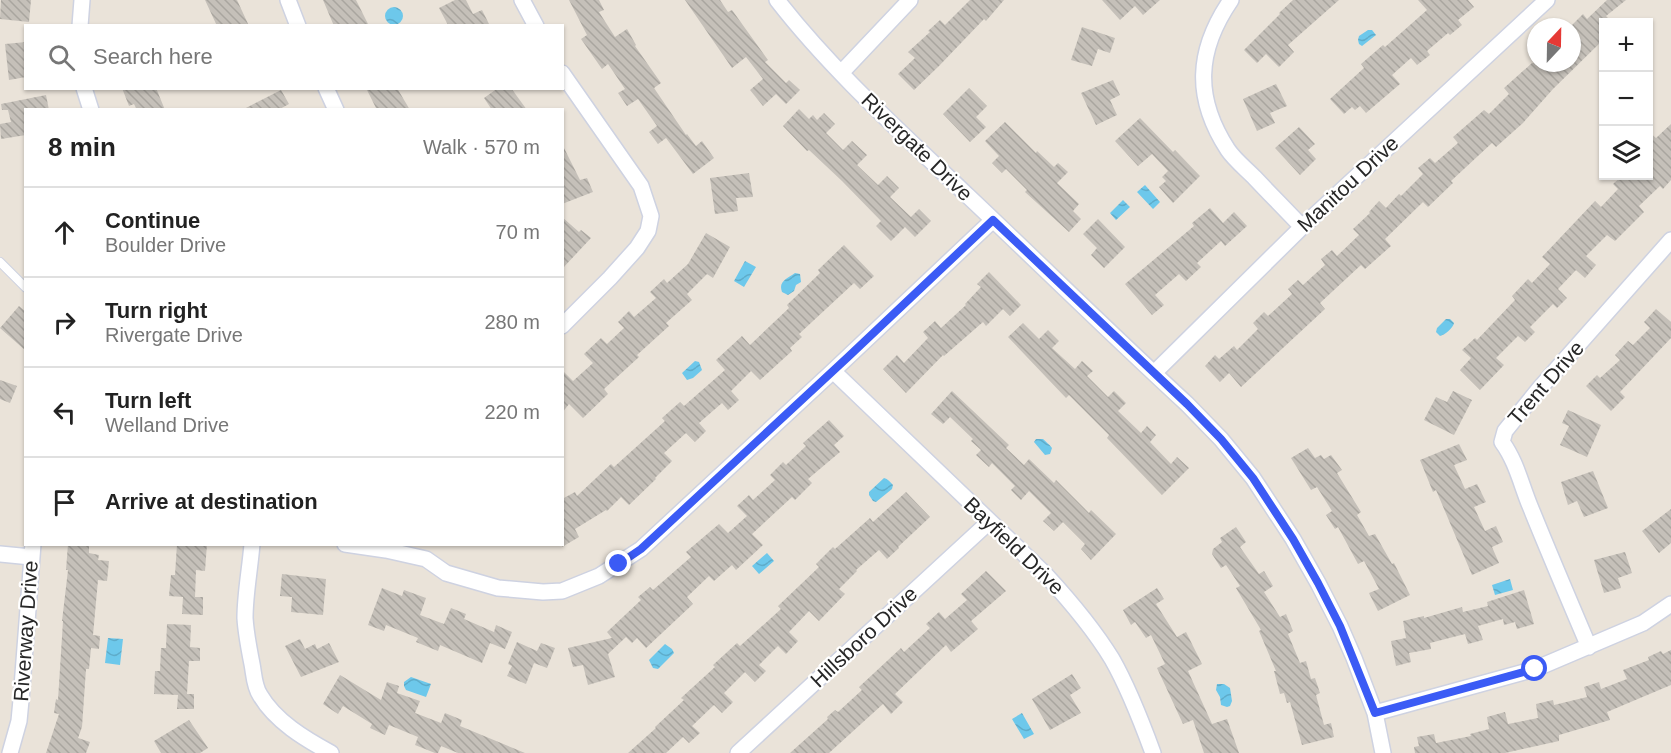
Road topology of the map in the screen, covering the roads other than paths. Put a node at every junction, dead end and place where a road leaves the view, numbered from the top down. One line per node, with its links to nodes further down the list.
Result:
1 (81, 0): 8 (street)
2 (288, 0): 9 (street)
3 (522, 0): 10 (street)
4 (777, 0): 11 (street, Rivergate Drive)
5 (910, 0): 11 (street)
6 (1231, 0): 18 (street)
7 (1547, 0): 18 (street, Manitou Drive)
8 (80, 24)
9 (297, 24)
10 (535, 24)
11 (841, 73): 17 (street, Rivergate Drive)
12 (564, 76): 22 (street)
13 (85, 90): 15 (street)
14 (327, 90): 16 (street)
15 (90, 108)
16 (335, 108)
17 (993, 220): 23 (street); 24 (street, Rivergate Drive)
18 (1302, 227): 24 (street, Manitou Drive)
19 (1671, 240): 32 (street, Trent Drive)
20 (0, 262): 21 (lane)
21 (24, 286)
22 (564, 324)
23 (833, 371): 25 (street, Bayfield Drive); 29 (street)
24 (1154, 373): 33 (street, Rivergate Drive)
25 (989, 522): 36 (street, Hillsboro Drive); 37 (street, Bayfield Drive)
26 (252, 546): 35 (street)
27 (359, 546): 29 (street)
28 (32, 551): 30 (street); 34 (street, Riverway Drive)
29 (428, 552)
30 (0, 554)
31 (1671, 604): 32 (street)
32 (1589, 647): 33 (street)
33 (1375, 713): 38 (street, Rivergate Drive)
34 (10, 753)
35 (331, 753)
36 (738, 753)
37 (1153, 753)
38 (1383, 753)

